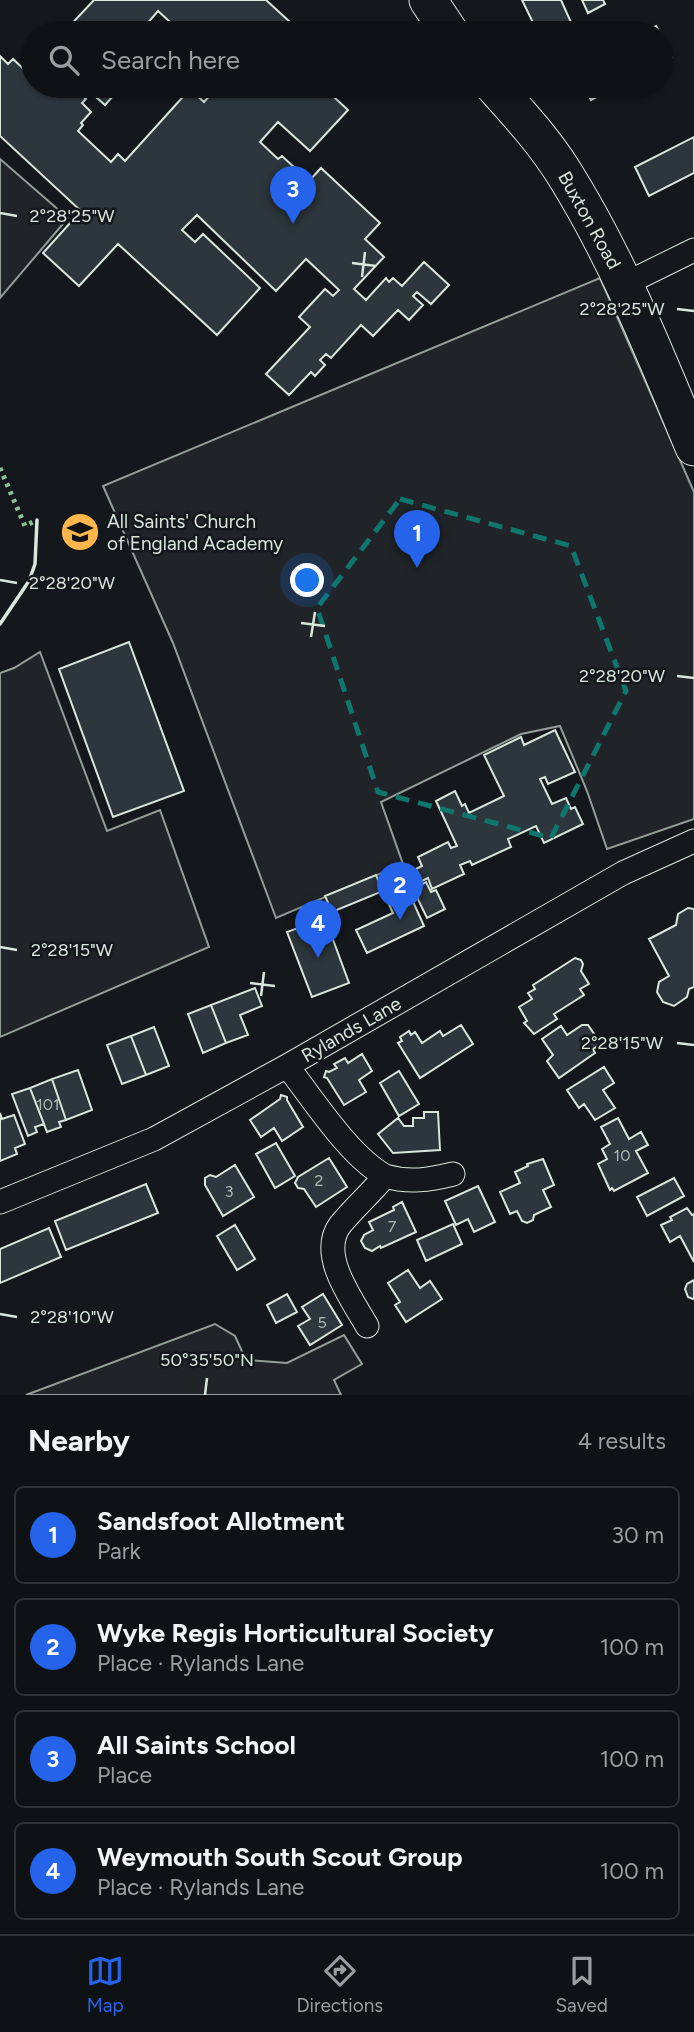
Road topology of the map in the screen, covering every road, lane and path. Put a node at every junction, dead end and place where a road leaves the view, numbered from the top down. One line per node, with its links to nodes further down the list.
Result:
1 (428, 0): 2 (highway)
2 (442, 21)
3 (505, 98): 5 (highway, Buxton Road)
4 (694, 250): 5 (street)
5 (625, 284): 6 (highway, Buxton Road)
6 (694, 447)
7 (694, 841): 8 (street, Rylands Lane)
8 (287, 1066): 10 (street); 11 (street, Rylands Lane)
9 (453, 1174): 10 (street)
10 (385, 1176): 12 (street)
11 (0, 1202)
12 (367, 1326)

